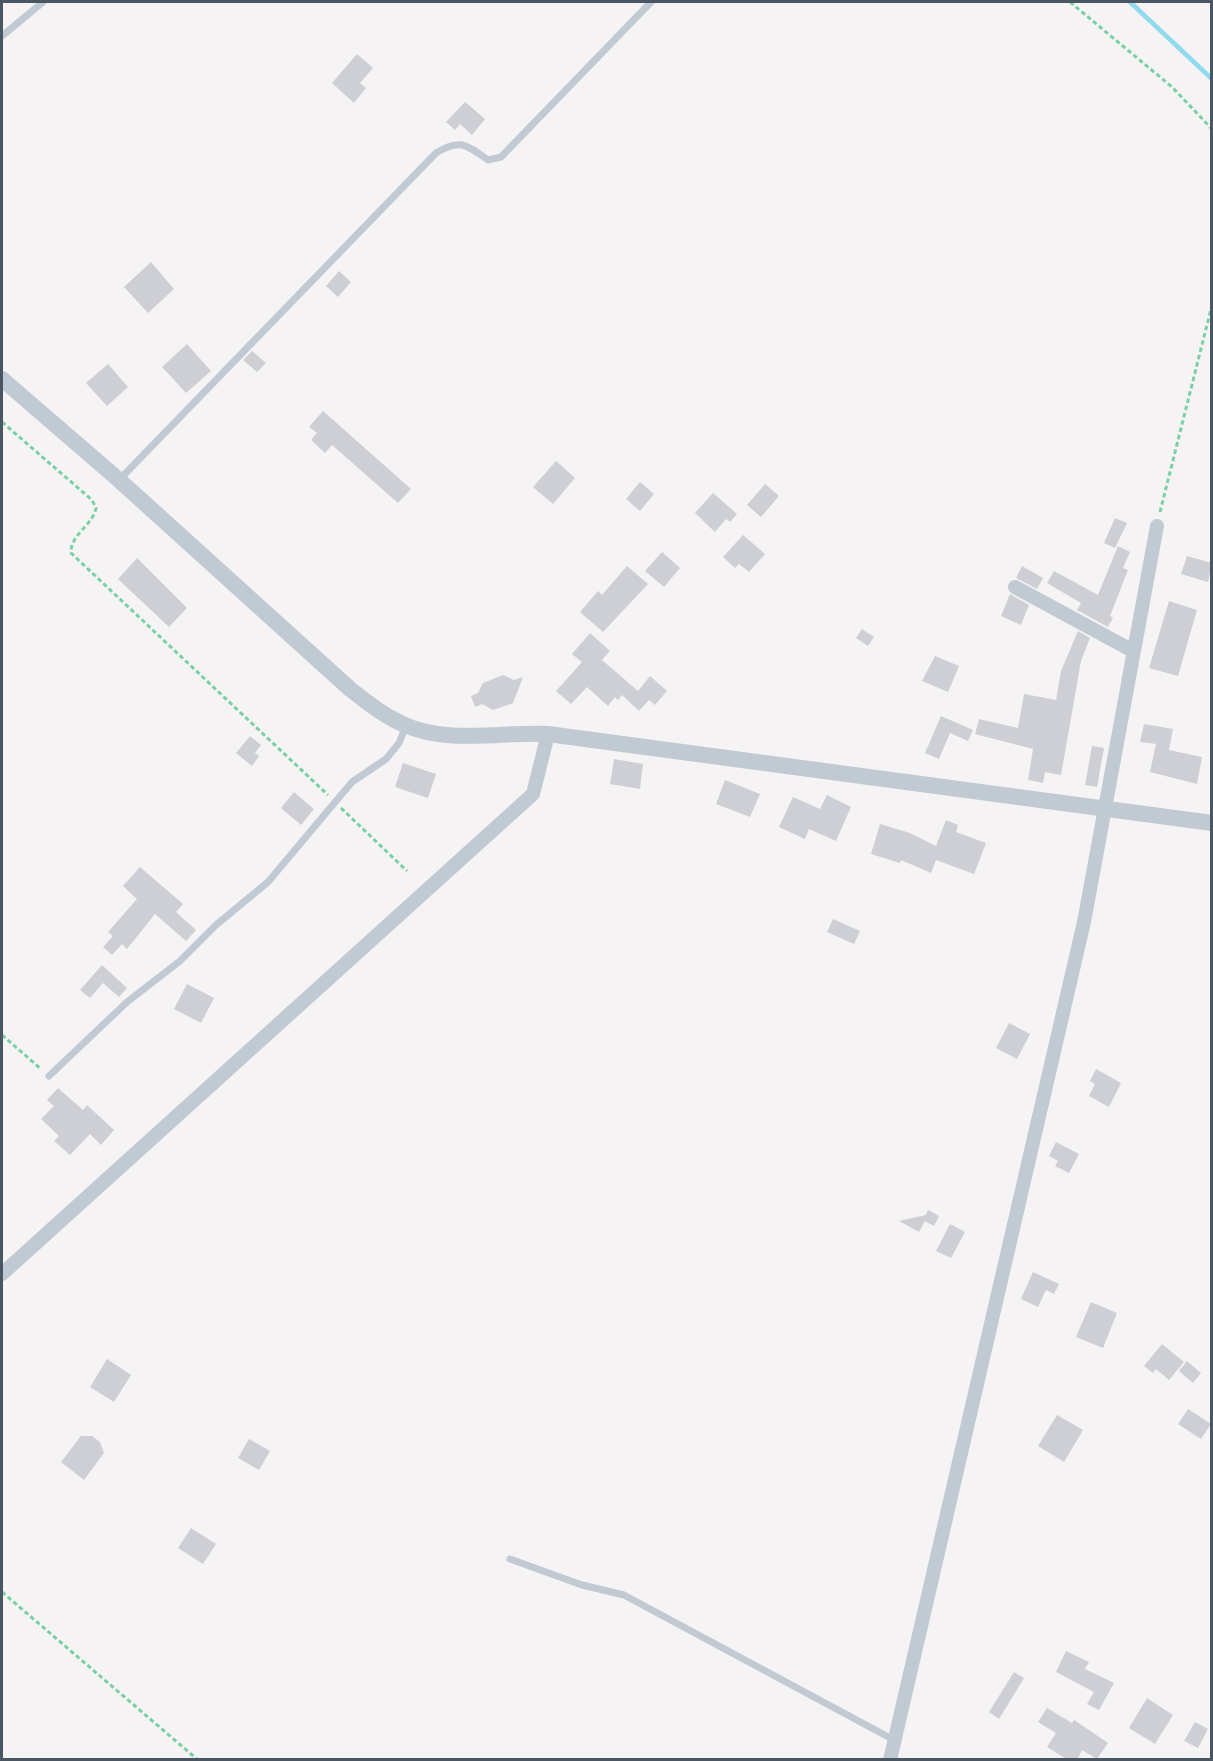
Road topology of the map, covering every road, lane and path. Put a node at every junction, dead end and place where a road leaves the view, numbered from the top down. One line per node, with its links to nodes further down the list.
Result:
1 (43, 2): 4 (lane)
2 (651, 2): 9 (lane)
3 (1070, 2): 5 (path)
4 (2, 36)
5 (1212, 129)
6 (1212, 305): 10 (path)
7 (2, 379): 9 (street)
8 (2, 422): 15 (path)
9 (119, 480): 13 (street)
10 (1157, 526): 12 (street)
11 (1015, 586): 12 (street)
12 (1133, 651): 16 (street)
13 (406, 726): 14 (street); 15 (lane)
14 (548, 734): 16 (street); 21 (street)
15 (334, 801): 18 (path); 20 (lane)
16 (1103, 808): 17 (street); 24 (street)
17 (1212, 823)
18 (407, 871)
19 (2, 1035): 20 (path)
20 (50, 1076)
21 (2, 1274)
22 (510, 1559): 24 (lane)
23 (2, 1592): 25 (path)
24 (894, 1740): 26 (street)
25 (198, 1760)
26 (890, 1760)

